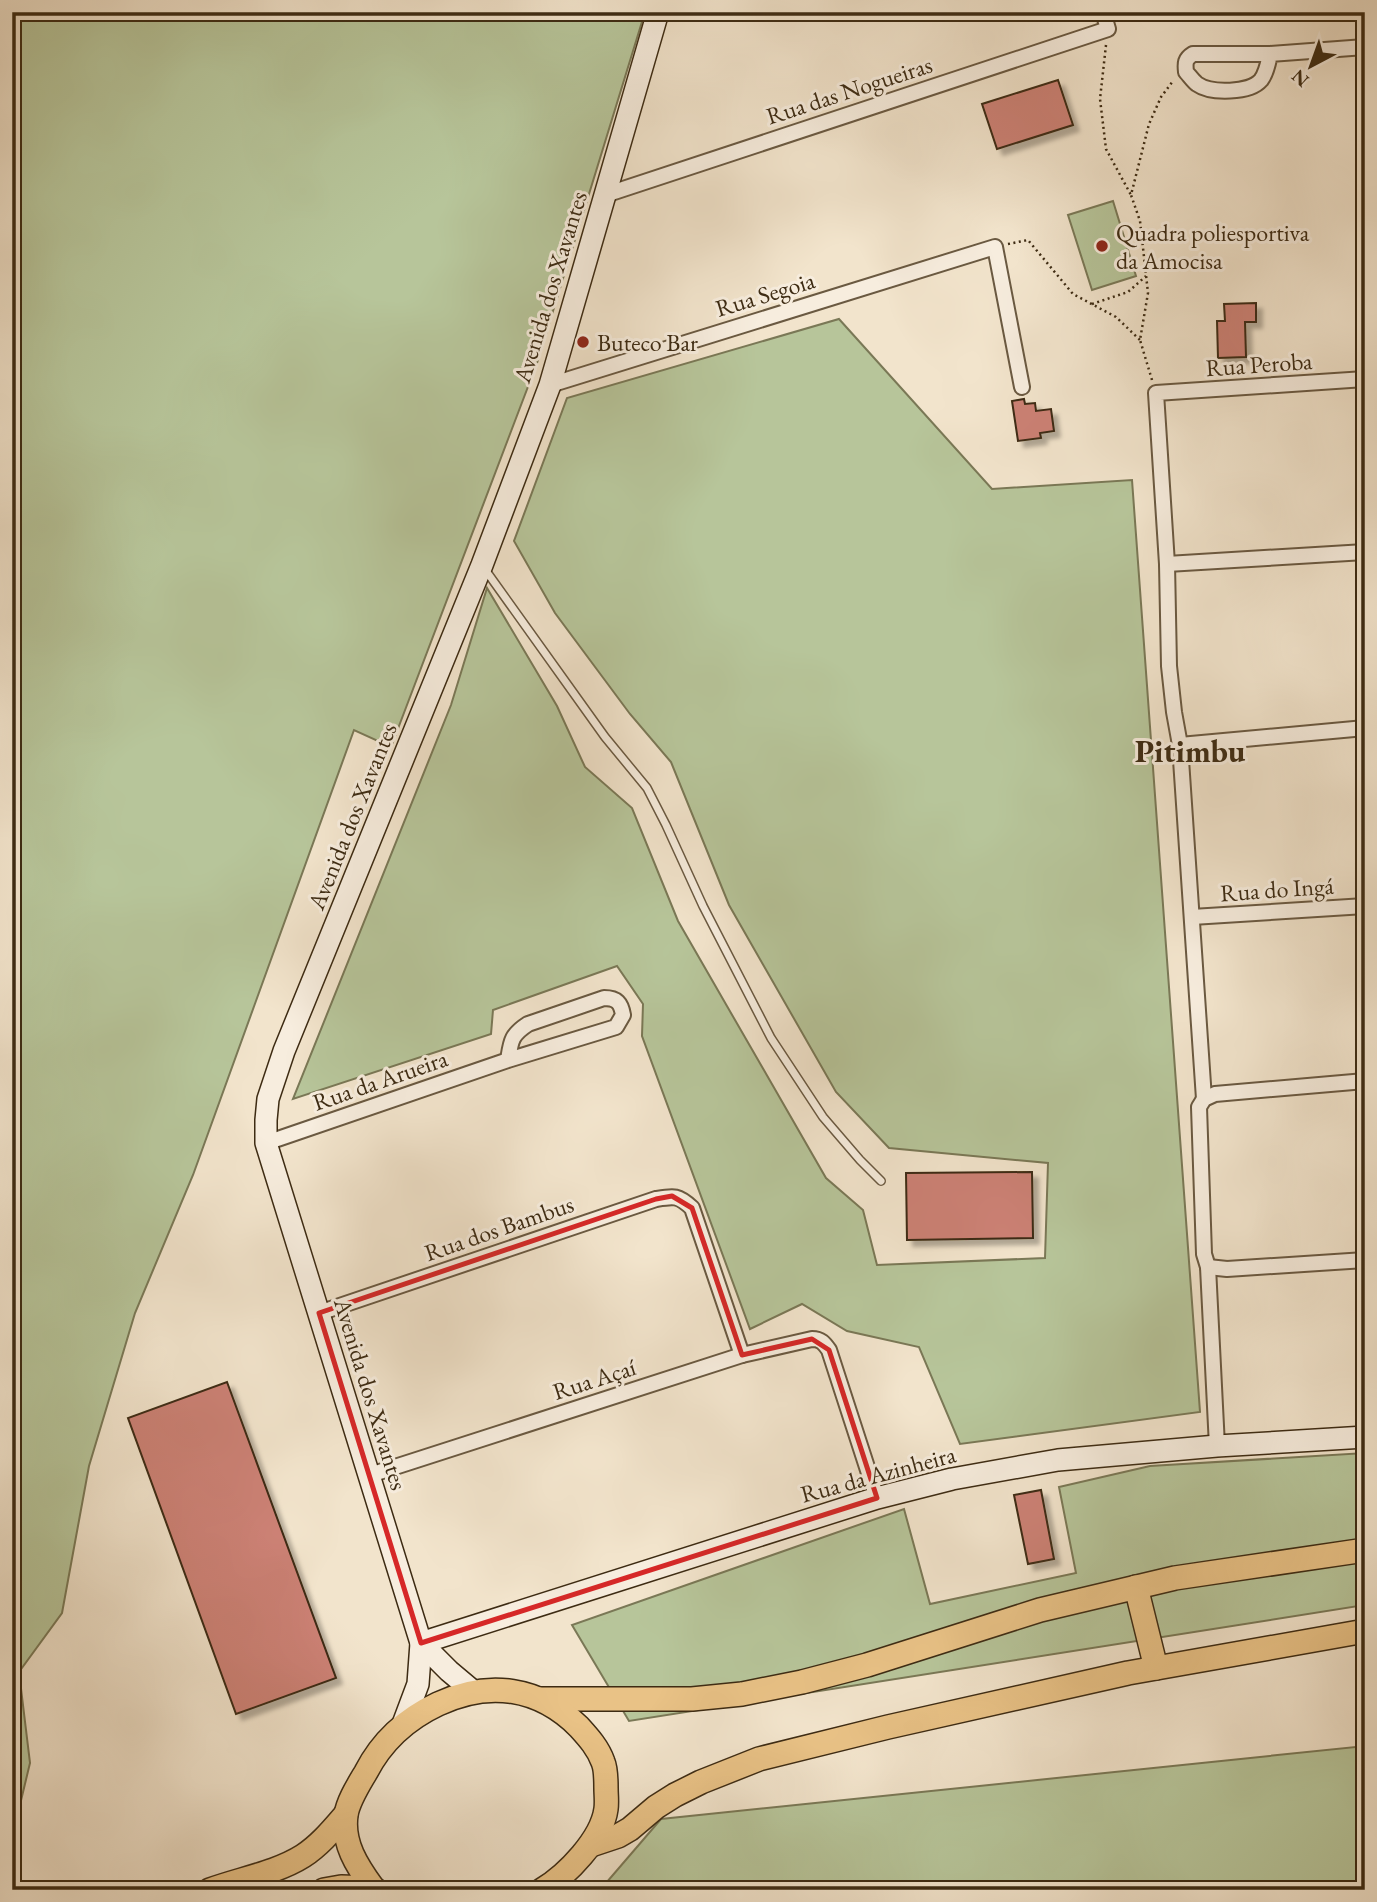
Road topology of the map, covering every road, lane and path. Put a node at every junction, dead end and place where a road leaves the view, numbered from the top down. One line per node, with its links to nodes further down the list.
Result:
1 (658, 12): 7 (main road, Avenida dos Xavantes)
2 (1103, 12): 3 (street)
3 (1108, 29): 7 (street, Rua das Nogueiras); 8 (path)
4 (1365, 47): 5 (street)
5 (1270, 54): 6 (street); 6 (street)
6 (1186, 72): 8 (path)
7 (605, 195): 14 (main road, Avenida dos Xavantes)
8 (1131, 195): 10 (path)
9 (995, 247): 11 (path); 14 (street, Rua Segoia); 15 (street)
10 (1146, 276): 11 (path); 12 (path)
11 (1092, 304): 12 (path)
12 (1140, 340): 16 (path)
13 (1365, 379): 16 (street, Rua Peroba)
14 (550, 385): 19 (main road, Avenida dos Xavantes)
15 (1022, 387)
16 (1156, 393): 18 (street)
17 (1365, 552): 18 (street)
18 (1167, 564): 21 (street)
19 (482, 565): 27 (main road, Avenida dos Xavantes); 28 (lane)
20 (1365, 728): 21 (street)
21 (1180, 746): 23 (street)
22 (1365, 906): 23 (street, Rua do Ingá)
23 (1192, 917): 26 (street)
24 (508, 1060): 24 (street, Rua da Arueira); 27 (street, Rua da Arueira)
25 (1365, 1081): 26 (street)
26 (1201, 1103): 30 (street)
27 (267, 1143): 31 (main road, Avenida dos Xavantes)
28 (881, 1181)
29 (1365, 1260): 30 (street)
30 (1208, 1267): 34 (street)
31 (319, 1313): 32 (street, Rua dos Bambus); 35 (main road, Avenida dos Xavantes)
32 (742, 1355): 35 (street, Rua Açaí); 36 (street, Rua Açaí)
33 (1365, 1437): 34 (main road, Rua da Azinheira)
34 (1217, 1446): 36 (main road, Rua da Azinheira)
35 (370, 1475): 40 (main road, Avenida dos Xavantes)
36 (877, 1498): 40 (main road, Rua da Azinheira)
37 (1365, 1550): 38 (main road)
38 (1136, 1587): 41 (main road); 43 (main road)
39 (1365, 1631): 41 (main road)
40 (421, 1643): 42 (main road, Avenida dos Xavantes); 44 (main road, Avenida dos Xavantes)
41 (1156, 1668): 46 (main road)
42 (474, 1692): 43 (main road); 44 (main road)
43 (541, 1699): 46 (main road)
44 (403, 1724): 45 (main road)
45 (346, 1814): 48 (main road); 49 (main road)
46 (591, 1845): 47 (main road)
47 (549, 1887)
48 (375, 1889): 50 (main road)
49 (210, 1890)
50 (324, 1890)

